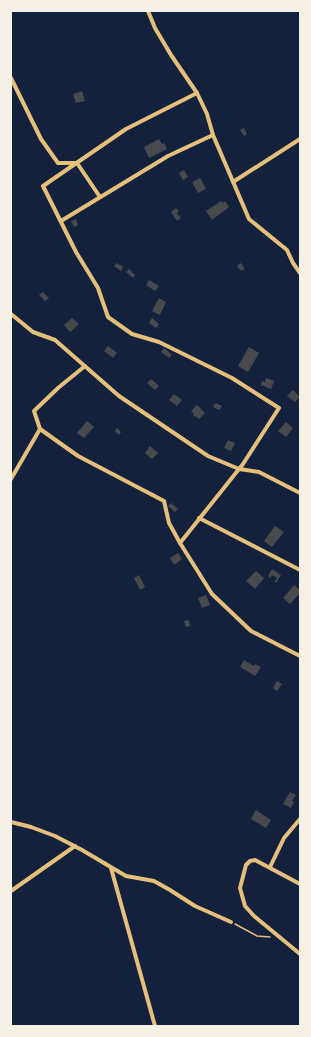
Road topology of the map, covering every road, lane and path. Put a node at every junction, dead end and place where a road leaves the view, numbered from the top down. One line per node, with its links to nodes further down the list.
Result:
1 (148, 11): 3 (street)
2 (11, 78): 6 (street)
3 (197, 94): 4 (street); 6 (street)
4 (213, 135): 7 (street); 8 (street)
5 (300, 139): 7 (street)
6 (77, 163): 8 (street); 9 (street)
7 (233, 182): 10 (street)
8 (100, 197): 9 (street)
9 (61, 221): 14 (street)
10 (300, 273)
11 (11, 314): 12 (street)
12 (85, 366): 13 (street); 14 (street)
13 (40, 429): 15 (street); 18 (street)
14 (239, 469): 16 (street); 17 (street)
15 (11, 479)
16 (300, 493)
17 (199, 518): 18 (street); 19 (street)
18 (180, 543): 20 (street)
19 (300, 570)
20 (300, 656)
21 (300, 820): 24 (street)
22 (11, 822): 23 (street)
23 (75, 846): 25 (street); 27 (street)
24 (270, 867): 26 (street); 29 (street)
25 (111, 868): 28 (street); 31 (street)
26 (300, 884)
27 (11, 891)
28 (231, 922): 29 (path)
29 (280, 936): 30 (street)
30 (300, 954)
31 (155, 1026)

